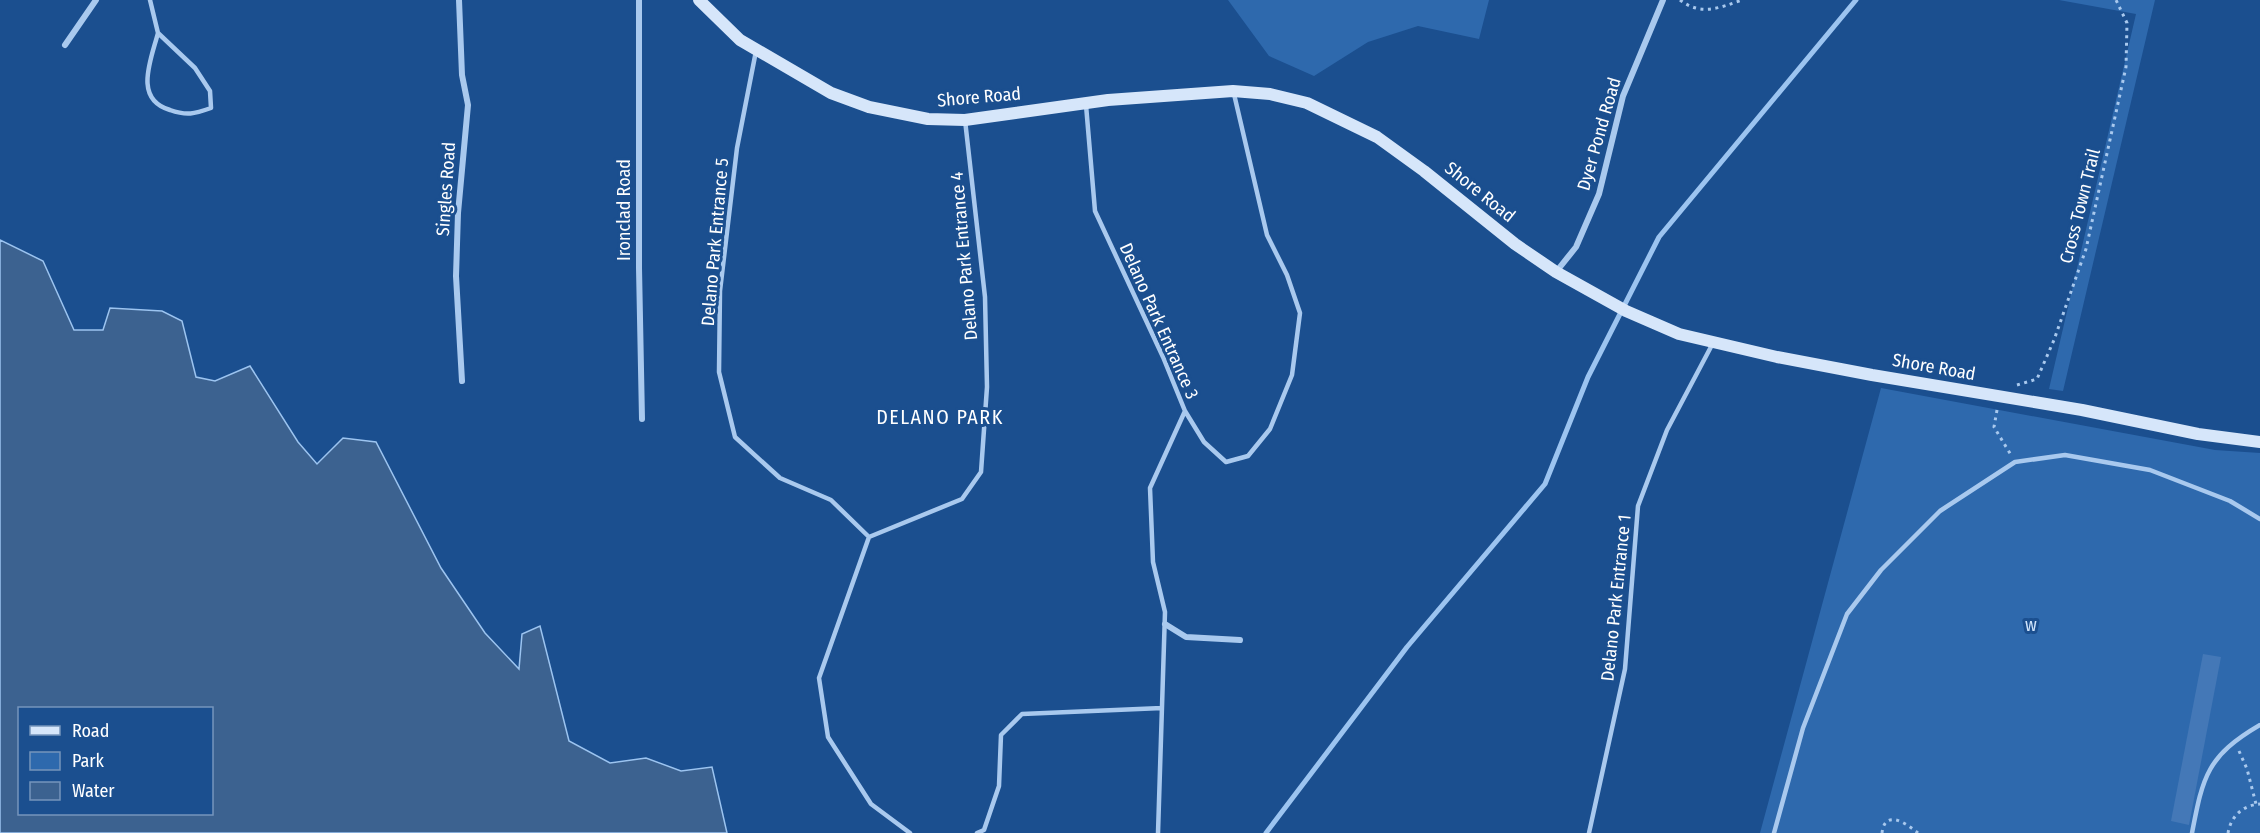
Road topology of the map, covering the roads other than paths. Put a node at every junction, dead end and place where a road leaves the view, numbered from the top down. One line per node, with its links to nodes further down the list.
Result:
1 (96, 0): 8 (street)
2 (150, 0): 7 (lane)
3 (459, 0): 15 (street, Singles Road)
4 (639, 0): 17 (street, Ironclad Road)
5 (699, 0): 9 (street, Shore Road)
6 (1663, 0): 13 (street, Dyer Pond Road)
7 (158, 33): 7 (lane)
8 (65, 45)
9 (756, 48): 12 (street, Shore Road); 20 (lane, Delano Park Entrance 5)
10 (1233, 91): 11 (street, Shore Road); 13 (street, Shore Road); 16 (lane)
11 (1086, 104): 12 (street, Shore Road); 16 (lane, Delano Park Entrance 3)
12 (965, 120): 20 (lane, Delano Park Entrance 4)
13 (1557, 272): 14 (street, Shore Road)
14 (1713, 343): 18 (street, Shore Road); 28 (lane, Delano Park Entrance 1)
15 (462, 381)
16 (1185, 411): 21 (lane, Delano Park Entrance 3)
17 (642, 419)
18 (2260, 442)
19 (2260, 519): 29 (lane)
20 (869, 537): 25 (lane)
21 (1165, 624): 22 (street); 23 (lane, Delano Park Entrance 3)
22 (1240, 640)
23 (1162, 708): 26 (lane); 27 (lane, Delano Park Entrance 3)
24 (2260, 726): 30 (lane)
25 (910, 833)
26 (977, 833)
27 (1158, 833)
28 (1589, 833)
29 (1774, 833)
30 (2192, 833)

